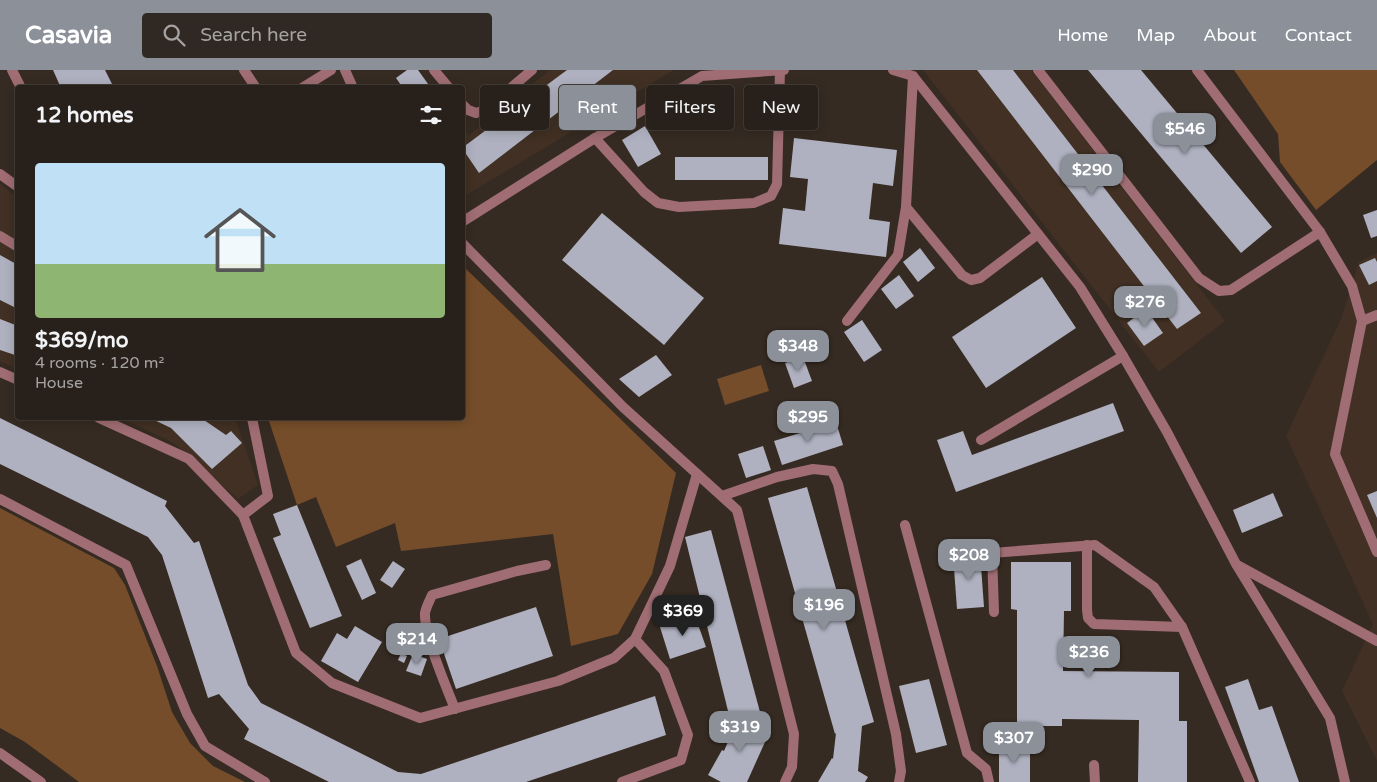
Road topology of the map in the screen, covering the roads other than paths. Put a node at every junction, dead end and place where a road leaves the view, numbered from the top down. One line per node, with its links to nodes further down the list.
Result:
1 (12, 70): 13 (street)
2 (244, 70): 14 (street)
3 (331, 70): 15 (street)
4 (345, 70): 16 (street)
5 (434, 70): 17 (street)
6 (532, 70): 18 (street)
7 (780, 70): 8 (street); 19 (street); 19 (street)
8 (784, 70)
9 (893, 70): 12 (street)
10 (1038, 70): 24 (street)
11 (1197, 70): 24 (street)
12 (914, 76): 22 (street); 25 (street)
13 (20, 85)
14 (254, 85)
15 (307, 85)
16 (352, 85)
17 (446, 85)
18 (465, 107)
19 (595, 138): 23 (street)
20 (0, 174): 21 (street)
21 (15, 184)
22 (906, 207): 25 (street); 30 (street)
23 (465, 220)
24 (1320, 232): 31 (street)
25 (1038, 234): 32 (street)
26 (0, 236): 27 (street)
27 (15, 245)
28 (465, 246): 38 (street)
29 (1377, 315): 31 (street)
30 (847, 320)
31 (1362, 321): 44 (street)
32 (1123, 356): 37 (street); 45 (street)
33 (0, 372): 34 (street)
34 (15, 379)
35 (103, 420): 41 (street)
36 (252, 420): 41 (street)
37 (981, 440)
38 (697, 474): 39 (street); 49 (street)
39 (722, 496): 57 (street); 58 (street)
40 (0, 499): 55 (street)
41 (242, 515): 51 (street)
42 (904, 525): 59 (street)
43 (1087, 545): 47 (street); 48 (street); 48 (street)
44 (1377, 552)
45 (1236, 564): 50 (street); 62 (street)
46 (546, 565): 51 (street)
47 (994, 612)
48 (1182, 627): 61 (street)
49 (635, 639): 51 (street); 56 (street)
50 (1377, 641)
51 (455, 709)
52 (0, 752): 54 (street)
53 (1094, 766): 60 (street)
54 (41, 782)
55 (265, 782)
56 (622, 782)
57 (785, 782)
58 (899, 782)
59 (989, 782)
60 (1095, 782)
61 (1250, 782)
62 (1345, 782)

